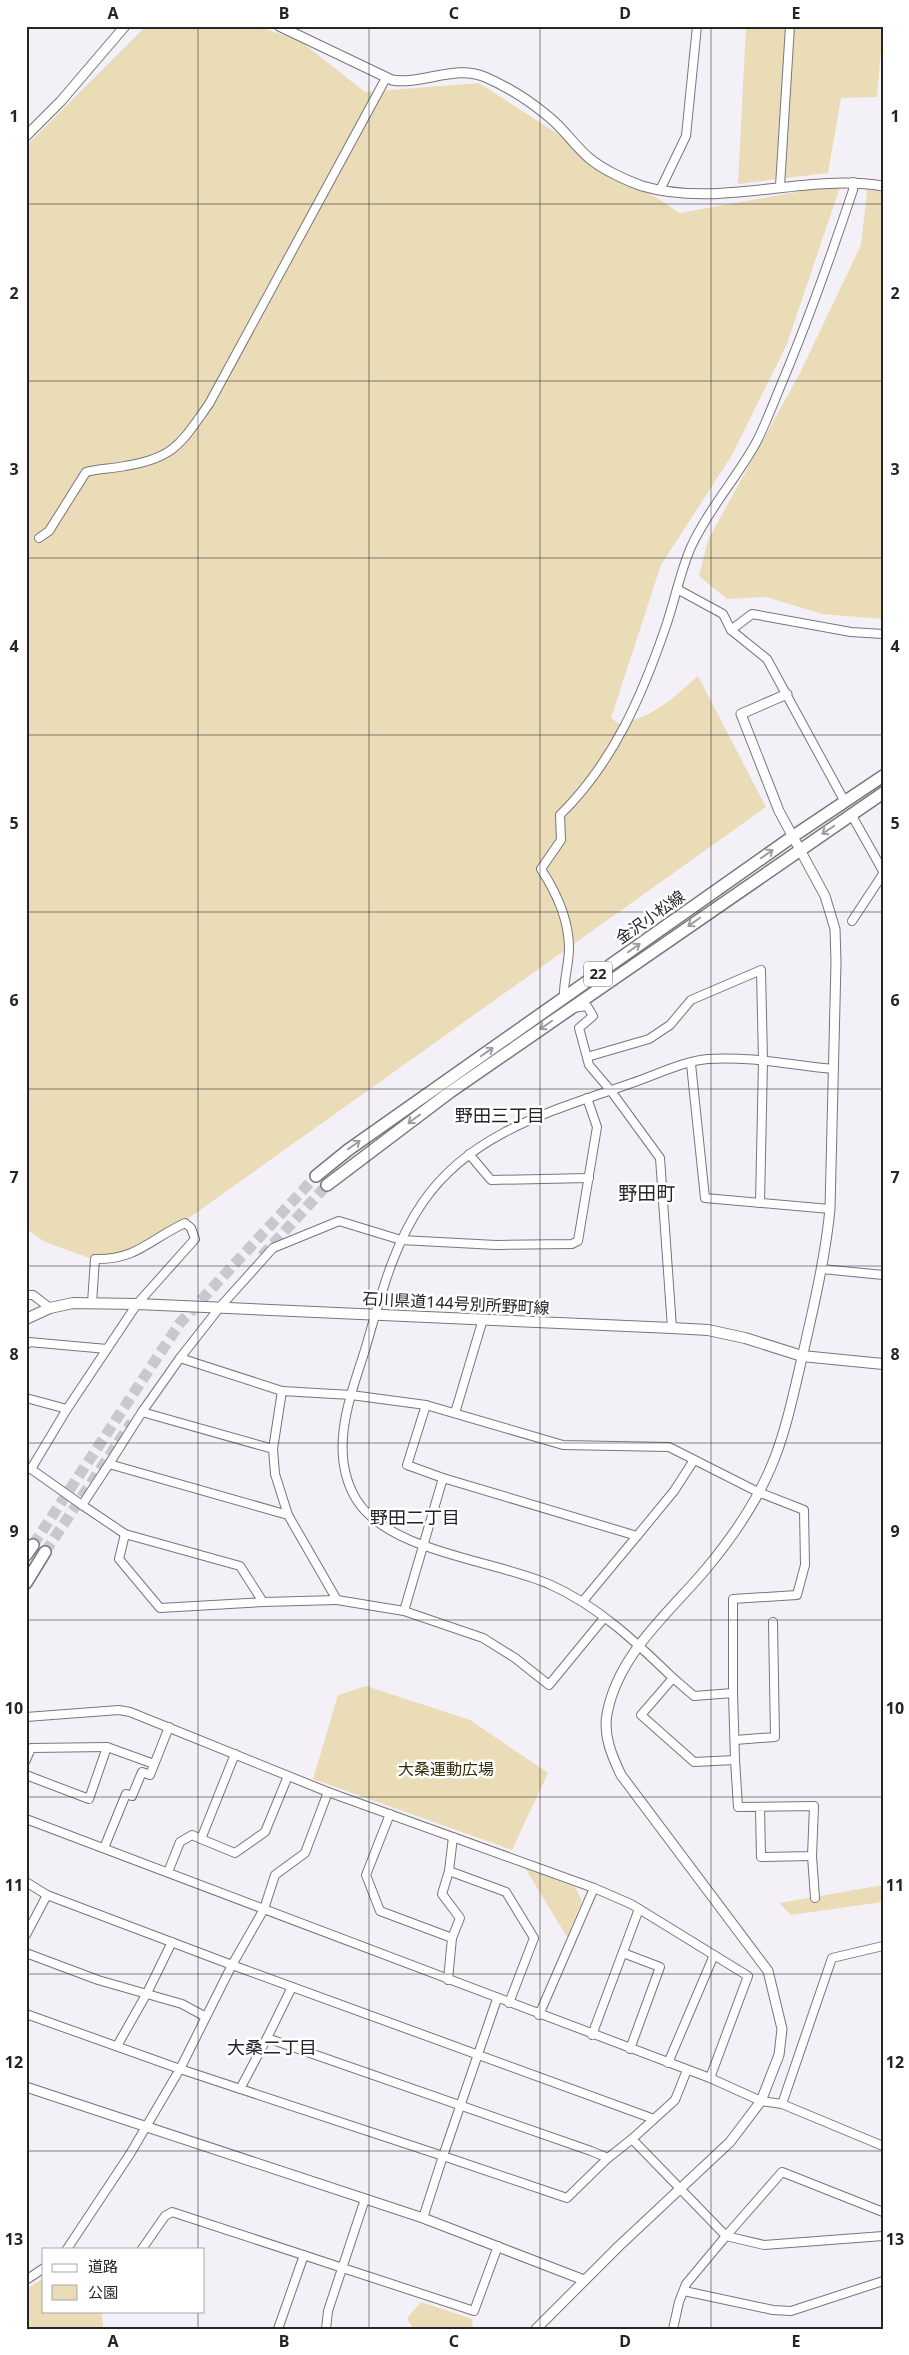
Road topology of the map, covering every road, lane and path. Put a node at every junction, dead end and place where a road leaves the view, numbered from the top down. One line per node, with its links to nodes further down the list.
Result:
1 (125, 26): 6 (street)
2 (279, 26): 5 (street)
3 (696, 26): 10 (street)
4 (790, 26): 8 (street)
5 (386, 78): 10 (street); 11 (street)
6 (26, 136)
7 (853, 182): 8 (street); 9 (street); 12 (street)
8 (780, 186): 10 (street)
9 (883, 186)
10 (660, 190)
11 (39, 538)
12 (677, 589): 13 (street); 24 (street)
13 (731, 630): 14 (street); 15 (street)
14 (883, 634)
15 (787, 694): 18 (street); 20 (street)
16 (883, 776): 18 (main road, 金沢小松線 / 22)
17 (883, 793): 19 (main road, 金沢小松線 / 22)
18 (845, 802): 20 (main road, 金沢小松線 / 22)
19 (851, 814): 21 (main road, 金沢小松線 / 22, one-way to 21); 22 (street)
20 (792, 836): 21 (street); 24 (main road, 金沢小松線 / 22, one-way to 20)
21 (800, 848): 25 (main road, 金沢小松線 / 22, one-way to 25); 29 (street)
22 (883, 872): 23 (street)
23 (852, 921)
24 (564, 998): 25 (street); 33 (main road, 金沢小松線 / 22, one-way to 24)
25 (570, 1008): 26 (street); 35 (main road, 金沢小松線 / 22, one-way to 35)
26 (587, 1057): 27 (street); 30 (street)
27 (763, 1061): 28 (street); 29 (street); 36 (street)
28 (692, 1064): 30 (street); 36 (street)
29 (833, 1069): 37 (street)
30 (611, 1091): 31 (street); 49 (street)
31 (587, 1098): 32 (street); 34 (street)
32 (469, 1154): 34 (street); 38 (street)
33 (316, 1176)
34 (589, 1178): 38 (street)
35 (327, 1185)
36 (760, 1203): 37 (street)
37 (830, 1209): 39 (street)
38 (401, 1240): 44 (street); 46 (street)
39 (822, 1269): 40 (street); 52 (street)
40 (883, 1276)
41 (26, 1295): 45 (street)
42 (92, 1303): 43 (main road, 石川県道144号別所野町線); 43 (street); 45 (main road, 石川県道144号別所野町線)
43 (138, 1304): 44 (main road, 石川県道144号別所野町線); 51 (street)
44 (220, 1307): 46 (main road, 石川県道144号別所野町線); 53 (street)
45 (50, 1308): 47 (main road, 石川県道144号別所野町線)
46 (376, 1314): 48 (main road, 石川県道144号別所野町線); 56 (street)
47 (26, 1319)
48 (483, 1319): 49 (main road, 石川県道144号別所野町線); 61 (street)
49 (672, 1328): 52 (main road, 石川県道144号別所野町線)
50 (26, 1345): 51 (street)
51 (107, 1349): 59 (street)
52 (802, 1356): 54 (main road, 石川県道144号別所野町線); 67 (street)
53 (180, 1358): 55 (street); 60 (street)
54 (883, 1364)
55 (282, 1390): 56 (street); 62 (street)
56 (351, 1395): 58 (street); 72 (street)
57 (26, 1398): 59 (street)
58 (426, 1404): 61 (street); 66 (street)
59 (67, 1409): 65 (street)
60 (142, 1412): 62 (street); 64 (street)
61 (455, 1413): 63 (street)
62 (273, 1449): 69 (street)
63 (694, 1460): 67 (street); 71 (street)
64 (109, 1464): 68 (street); 69 (street)
65 (29, 1468): 68 (street)
66 (443, 1478): 71 (street); 72 (street)
67 (758, 1492): 83 (street); 85 (street)
68 (82, 1505): 70 (street)
69 (288, 1515): 77 (street)
70 (125, 1534): 79 (street); 79 (street)
71 (637, 1536): 78 (street)
72 (423, 1544): 78 (street); 80 (street)
73 (33, 1545): 75 (main road)
74 (44, 1552): 76 (main road)
75 (26, 1555)
76 (26, 1583)
77 (337, 1600): 79 (street); 80 (street)
78 (583, 1601): 81 (street)
79 (262, 1602)
80 (404, 1611): 81 (street)
81 (604, 1618): 83 (street)
82 (773, 1622): 88 (street)
83 (639, 1644): 84 (street); 139 (street)
84 (673, 1678): 85 (street); 92 (street)
85 (733, 1693): 88 (street)
86 (26, 1717): 87 (street)
87 (168, 1727): 90 (street); 93 (street)
88 (735, 1740): 92 (street)
89 (107, 1747): 91 (street); 93 (street); 94 (street)
90 (235, 1754): 95 (street); 101 (street)
91 (26, 1760)
92 (735, 1760): 97 (street)
93 (154, 1764): 102 (street)
94 (26, 1775)
95 (288, 1776): 96 (street); 101 (street)
96 (328, 1792): 98 (street); 110 (street)
97 (760, 1807): 103 (street); 103 (street)
98 (390, 1814): 100 (street); 113 (street)
99 (26, 1818): 102 (street)
100 (454, 1837): 104 (street); 107 (street)
101 (201, 1839): 105 (street)
102 (104, 1848): 105 (street)
103 (812, 1856): 109 (street)
104 (449, 1871): 113 (street); 124 (street)
105 (168, 1872): 110 (street)
106 (26, 1882): 108 (street)
107 (594, 1888): 111 (street); 126 (street)
108 (47, 1895): 112 (street); 114 (street)
109 (815, 1898)
110 (264, 1909): 119 (street); 120 (street)
111 (640, 1909): 117 (street); 118 (street)
112 (26, 1935)
113 (452, 1938): 120 (street)
114 (172, 1942): 119 (street); 122 (street)
115 (883, 1946): 140 (street)
116 (26, 1953): 122 (street)
117 (622, 1953): 128 (street); 131 (street)
118 (714, 1955): 133 (street); 136 (street)
119 (232, 1965): 121 (street); 127 (street)
120 (448, 1980): 123 (street)
121 (292, 1987): 129 (street); 132 (street)
122 (147, 1993): 127 (street); 130 (street)
123 (497, 1998): 124 (street); 132 (street)
124 (509, 2003): 126 (street)
125 (26, 2014): 130 (street)
126 (539, 2015): 128 (street)
127 (206, 2017): 134 (street)
128 (592, 2035): 131 (street)
129 (267, 2038): 138 (street); 141 (street)
130 (117, 2046): 134 (street)
131 (630, 2049): 133 (street)
132 (478, 2055): 141 (street); 142 (street)
133 (668, 2063): 135 (street)
134 (180, 2069): 138 (street); 143 (street)
135 (687, 2070): 136 (street); 142 (street)
136 (710, 2078): 139 (street)
137 (26, 2087): 143 (street)
138 (240, 2089): 146 (street)
139 (761, 2101): 140 (street); 148 (street)
140 (782, 2104): 145 (street)
141 (460, 2106): 146 (street); 147 (street)
142 (654, 2119): 144 (street)
143 (145, 2128): 149 (street); 155 (street)
144 (632, 2138): 147 (street); 148 (street)
145 (883, 2146)
146 (444, 2156): 147 (street); 151 (street)
147 (608, 2158)
148 (679, 2189): 152 (street); 161 (street)
149 (365, 2199): 151 (street); 158 (street)
150 (883, 2212): 152 (street)
151 (423, 2218): 154 (street)
152 (726, 2236): 153 (street); 163 (street)
153 (883, 2236)
154 (498, 2246): 158 (street); 161 (street)
155 (68, 2248)
156 (143, 2248): 157 (street)
157 (304, 2255): 158 (street); 164 (street)
158 (341, 2268): 165 (street)
159 (42, 2269): 160 (street)
160 (26, 2280)
161 (584, 2280): 166 (street)
162 (883, 2281): 163 (street)
163 (684, 2291): 167 (street)
164 (278, 2329)
165 (326, 2329)
166 (536, 2329)
167 (674, 2329)

